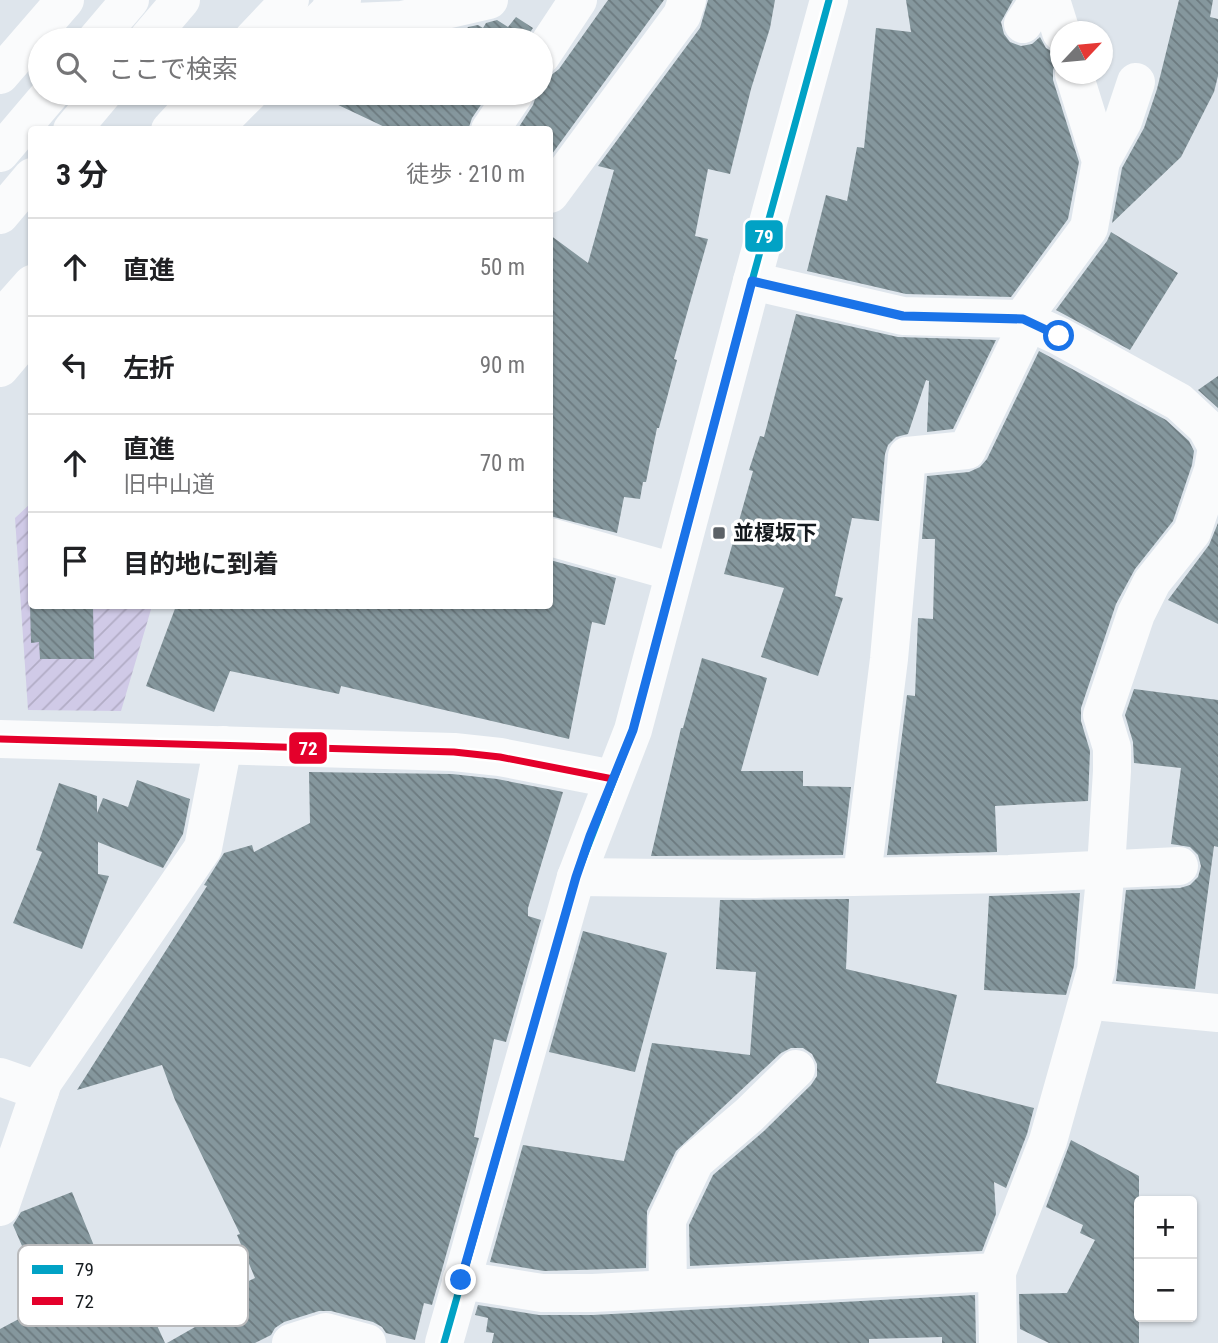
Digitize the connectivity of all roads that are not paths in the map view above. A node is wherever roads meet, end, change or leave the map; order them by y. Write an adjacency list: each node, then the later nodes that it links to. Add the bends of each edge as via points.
1 (65, 0): 12 (main road)
2 (130, 0): 13 (main road)
3 (181, 0): 14 (main road)
4 (290, 0): 15 (main road)
5 (489, 0): 9 (main road, via 402,20 355,22)
6 (578, 0): 17 (main road)
7 (687, 0): 32 (main road, via 682,15)
8 (829, 0): 34 (main road)
9 (336, 5): 16 (main road)
10 (1038, 8): 11 (main road)
11 (1050, 21)
12 (41, 28)
13 (106, 28)
14 (157, 28)
15 (263, 28)
16 (312, 28)
17 (553, 38)
18 (28, 43): 19 (main road)
19 (0, 75)
20 (1136, 82): 30 (main road, via 1123,121)
21 (1077, 84): 30 (main road)
22 (41, 105): 29 (main road)
23 (93, 105): 27 (main road)
24 (222, 105): 26 (main road)
25 (507, 105): 28 (main road)
26 (192, 118)
27 (75, 126)
28 (492, 126)
29 (0, 153)
30 (1101, 161): 36 (main road, via 1089,228)
31 (28, 182): 33 (main road)
32 (553, 190)
33 (0, 215)
34 (752, 281): 36 (main road, via 903,316); 43 (main road)
35 (28, 288): 37 (main road)
36 (1023, 319): 40 (main road, via 1178,402 1206,427); 50 (main road, via 1020,340 967,450 907,456 889,659)
37 (0, 320)
38 (28, 335): 39 (main road)
39 (0, 368)
40 (1218, 446): 41 (main road)
41 (1205, 537): 48 (main road, via 1152,582 1136,614 1102,715 1112,748)
42 (553, 538): 43 (main road)
43 (674, 572): 46 (main road, via 633,730)
44 (0, 739): 45 (main road)
45 (223, 745): 46 (main road, via 454,752); 55 (main road, via 203,848)
46 (613, 779): 49 (main road)
47 (1179, 866): 48 (main road)
48 (1106, 868): 50 (main road); 51 (main road)
49 (576, 877): 50 (main road); 58 (main road)
50 (862, 877)
51 (1090, 995): 52 (main road, via 1104,1002); 57 (main road, via 1048,1141)
52 (1218, 1013)
53 (796, 1069): 59 (main road, via 695,1161 667,1220)
54 (0, 1077): 55 (main road)
55 (40, 1091): 56 (main road)
56 (0, 1207)
57 (997, 1272): 59 (main road); 63 (main road)
58 (461, 1280): 59 (main road, via 542,1293); 62 (main road)
59 (668, 1288)
60 (291, 1343): 61 (main road, via 326,1332)
61 (368, 1343)
62 (444, 1343)
63 (998, 1343)

